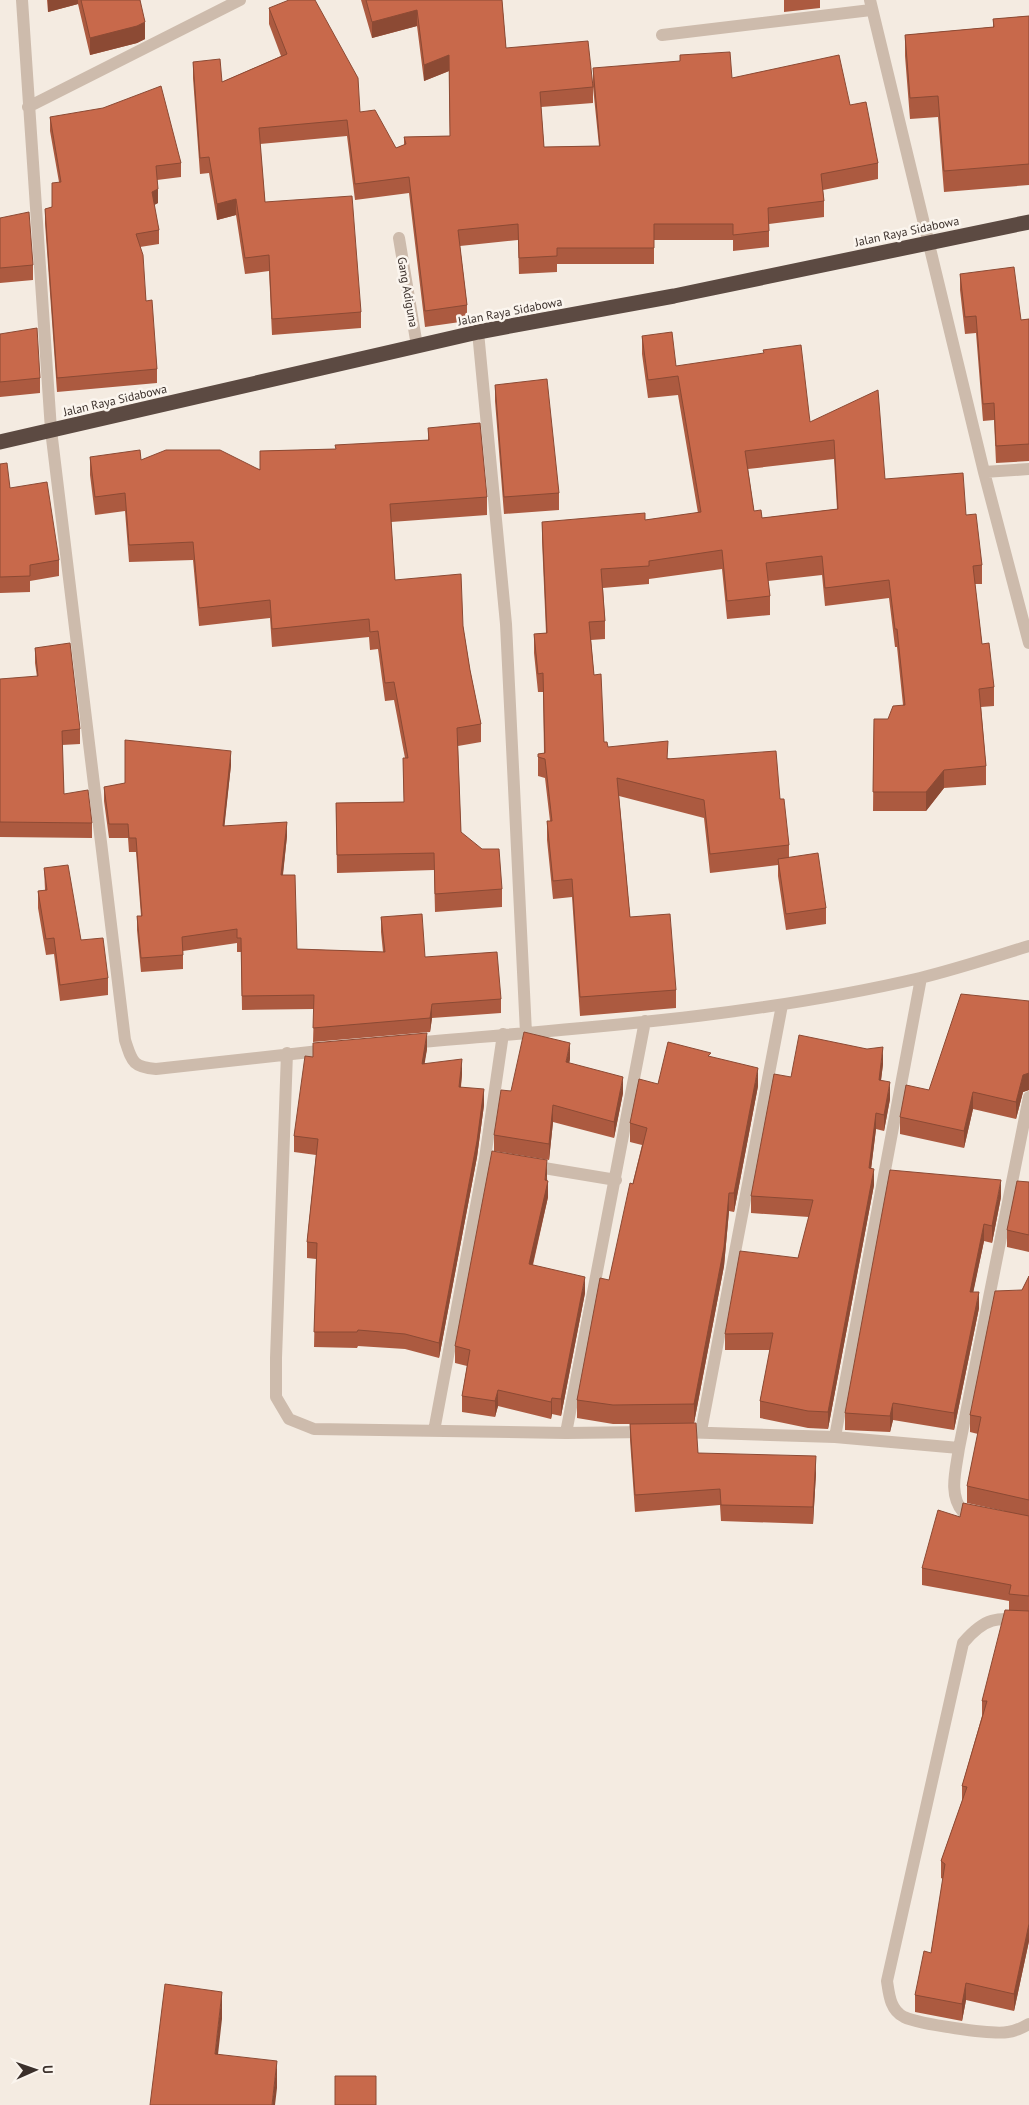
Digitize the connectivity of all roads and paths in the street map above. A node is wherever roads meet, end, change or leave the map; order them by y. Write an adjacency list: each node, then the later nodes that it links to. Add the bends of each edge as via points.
1 (22, 0): 5 (street)
2 (240, 0): 5 (street)
3 (871, 5): 4 (street); 8 (street)
4 (662, 35)
5 (28, 107): 11 (street)
6 (1029, 222): 8 (highway, Jalan Raya Sidabowa)
7 (399, 238): 10 (street, Gang Adiguna)
8 (928, 242): 9 (highway, Jalan Raya Sidabowa, via 674,296); 14 (street)
9 (478, 332): 10 (highway, Jalan Raya Sidabowa); 20 (street, via 506,624)
10 (417, 346): 11 (highway, Jalan Raya Sidabowa)
11 (51, 430): 12 (highway, Jalan Raya Sidabowa); 24 (street, via 125,1040 132,1061 141,1068 156,1069)
12 (0, 442)
13 (1029, 468): 14 (street)
14 (984, 472): 15 (street)
15 (1029, 643)
16 (1029, 946): 17 (street)
17 (921, 978): 18 (street); 31 (street)
18 (782, 1004): 19 (street); 29 (street)
19 (645, 1021): 20 (street); 27 (street)
20 (526, 1033): 21 (street)
21 (503, 1034): 22 (street); 28 (street, via 490,1159)
22 (395, 1044)
23 (336, 1049): 24 (street)
24 (287, 1054): 28 (street, via 276,1397 289,1419 314,1429)
25 (1029, 1097): 32 (street)
26 (522, 1165): 27 (street)
27 (616, 1180): 30 (street)
28 (434, 1431): 30 (street)
29 (701, 1431): 30 (street); 31 (street)
30 (566, 1433)
31 (835, 1437): 32 (street)
32 (959, 1448): 33 (street, via 954,1491 956,1504 962,1512)
33 (991, 1518)
34 (1029, 1621): 35 (street, via 988,1620 963,1643 887,1981 890,2001 903,2017 951,2028 1006,2033)
35 (1029, 2024)

